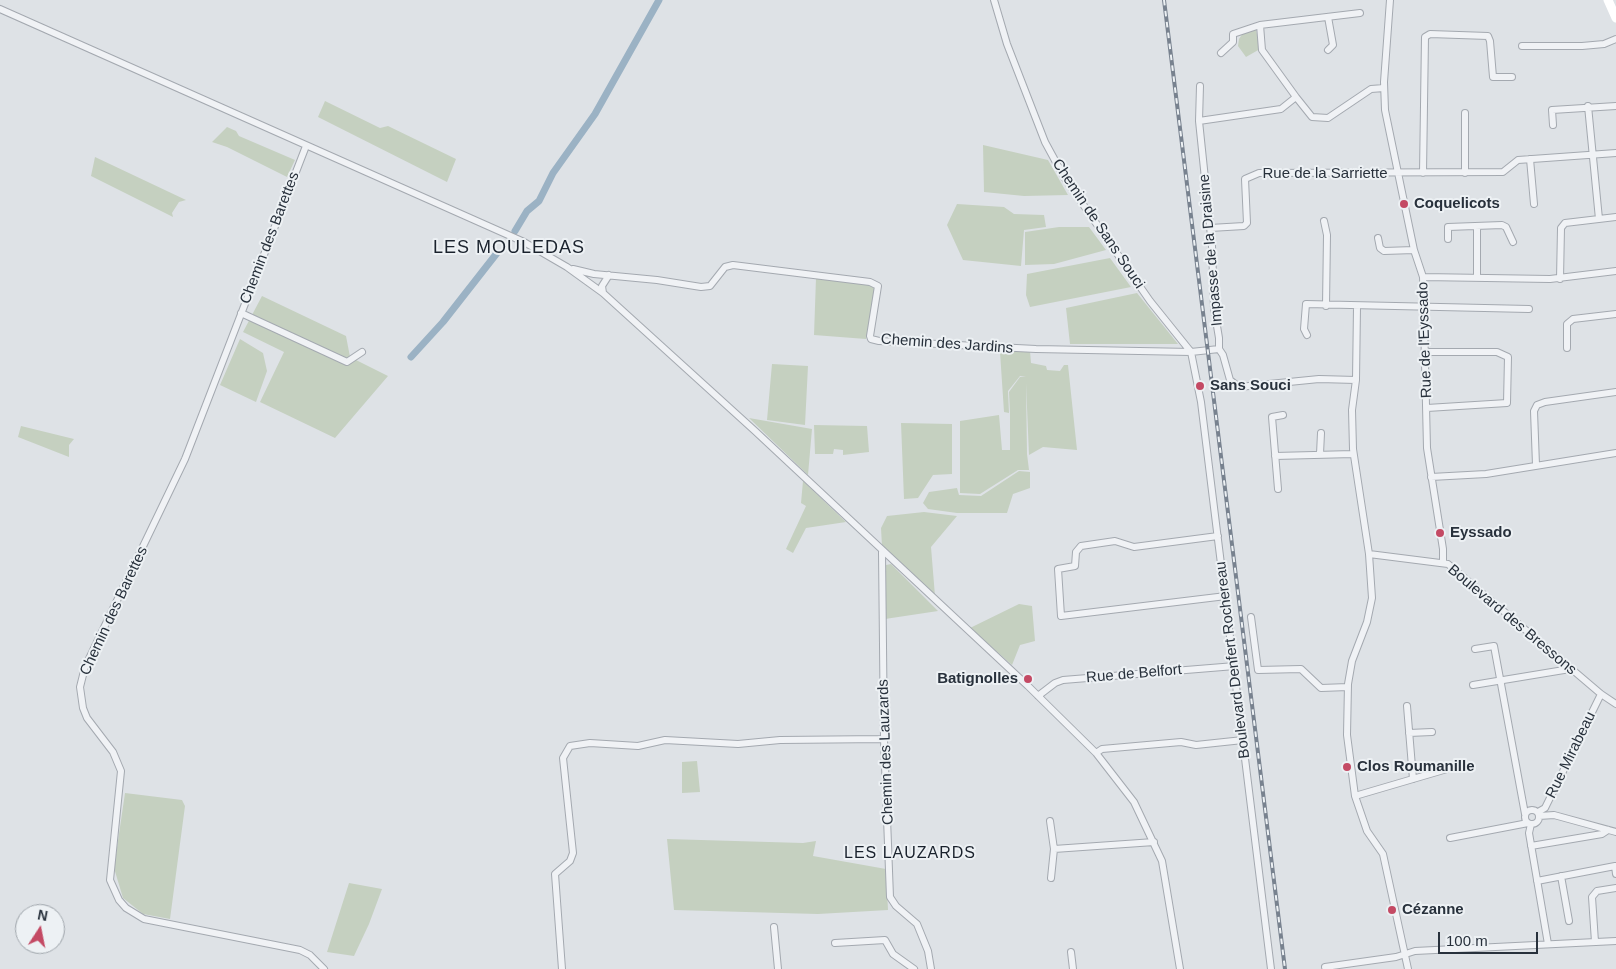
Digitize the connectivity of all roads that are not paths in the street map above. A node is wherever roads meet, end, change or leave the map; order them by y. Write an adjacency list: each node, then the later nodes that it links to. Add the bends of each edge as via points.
1 (994, 0): 56 (street, Chemin de Sans Souci, via 1007,44 1045,142 1064,177 1150,301)
2 (1390, 0): 15 (street, Rue de l'Eyssado)
3 (1608, 0): 7 (main road)
4 (0, 9): 22 (street)
5 (1360, 13): 6 (street)
6 (1328, 17): 8 (street); 11 (street, via 1333,45)
7 (1616, 18)
8 (1260, 25): 12 (street, via 1233,34 1234,42); 16 (street, via 1262,50)
9 (1616, 39): 10 (street, via 1582,46)
10 (1522, 46)
11 (1328, 50)
12 (1221, 52)
13 (1512, 77): 27 (street, via 1493,77 1488,36 1430,34 1425,37)
14 (1200, 86): 20 (street, Impasse de la Draisine)
15 (1384, 88): 16 (street, via 1371,89 1328,118 1320,119 1312,117); 28 (street, Rue de l'Eyssado, via 1385,110)
16 (1296, 97): 20 (street, via 1281,109)
17 (1588, 106): 18 (street); 21 (street, via 1552,110); 24 (street)
18 (1616, 106)
19 (1465, 113): 26 (street)
20 (1199, 121): 34 (street, Impasse de la Draisine)
21 (1553, 125)
22 (306, 146): 39 (street, via 524,242); 50 (street, Chemin des Barettes)
23 (1616, 153): 24 (street)
24 (1592, 154): 25 (street); 31 (street)
25 (1530, 159): 26 (street, via 1518,160 1503,172); 29 (street)
26 (1465, 172): 27 (street)
27 (1423, 173): 28 (street)
28 (1398, 174): 34 (street, Rue de la Sarriette, via 1259,173 1245,179 1247,223 1244,226); 38 (street, Rue de l'Eyssado)
29 (1534, 204)
30 (1616, 217): 31 (street)
31 (1599, 219): 44 (street, via 1571,221 1561,228)
32 (1324, 221): 46 (street, via 1327,235)
33 (1477, 226): 36 (street, via 1448,227); 37 (street, via 1502,225); 43 (street)
34 (1210, 228): 54 (street, Impasse de la Draisine)
35 (1378, 238): 38 (street, via 1384,251)
36 (1448, 239)
37 (1513, 242)
38 (1414, 250): 42 (street, Rue de l'Eyssado)
39 (567, 267): 41 (street, Chemin des Jardins); 45 (street)
40 (1616, 272): 44 (street)
41 (609, 275): 45 (street, via 602,286); 56 (street, Chemin des Jardins, via 707,287 725,267 733,265 870,282 878,286 870,336 878,341)
42 (1423, 278): 43 (street); 47 (street, Rue de l'Eyssado)
43 (1477, 278): 44 (street)
44 (1560, 279)
45 (603, 293): 71 (street)
46 (1326, 306): 48 (street); 52 (street, via 1306,304 1304,330)
47 (1424, 306): 48 (street); 49 (street); 57 (street, Rue de l'Eyssado)
48 (1357, 307): 58 (street)
49 (1529, 309)
50 (241, 314): 55 (street, via 347,362); 119 (street, Chemin des Barettes, via 185,460 85,667 81,698 87,718 113,752 121,771 110,880 126,908 144,919 300,950)
51 (1616, 314): 53 (street, via 1573,319 1565,332)
52 (1307, 335)
53 (1567, 348)
54 (1219, 349): 56 (street); 58 (street, Impasse de la Draisine, via 1230,380 1239,387 1319,379)
55 (362, 352)
56 (1191, 352): 70 (street, Boulevard Denfert Rochereau, via 1201,402)
57 (1426, 352): 60 (street, Rue de l'Eyssado); 60 (street, via 1497,352 1508,357 1507,402)
58 (1356, 380): 65 (street, via 1352,410)
59 (1616, 392): 67 (street, via 1537,405 1534,411)
60 (1427, 408): 68 (street, Rue de l'Eyssado, via 1426,448)
61 (1284, 416): 66 (street, via 1272,417)
62 (1321, 433): 64 (street)
63 (1616, 453): 67 (street)
64 (1320, 454): 65 (street); 66 (street)
65 (1353, 454): 72 (street)
66 (1275, 456): 69 (street)
67 (1536, 465): 68 (street, via 1486,474)
68 (1431, 477): 73 (street, Rue de l'Eyssado)
69 (1278, 489)
70 (1218, 536): 74 (street, Boulevard Denfert Rochereau); 74 (street, via 1134,547 1115,541 1081,546 1076,552 1075,566 1058,569 1061,616)
71 (882, 552): 83 (street); 88 (street, Chemin des Lauzards)
72 (1369, 554): 73 (street, Boulevard des Bressons); 81 (street, via 1372,598 1368,622 1352,661)
73 (1443, 562): 78 (street, Boulevard des Bressons, via 1488,596)
74 (1226, 596): 77 (street, Boulevard Denfert Rochereau)
75 (1251, 617): 81 (street, via 1258,670 1301,669 1321,688)
76 (1475, 649): 79 (street, via 1494,646)
77 (1235, 666): 83 (street, Rue de Belfort, via 1063,680); 89 (street, Boulevard Denfert Rochereau)
78 (1570, 669): 79 (street); 82 (street, Boulevard des Bressons)
79 (1501, 680): 80 (street); 94 (street)
80 (1473, 685)
81 (1348, 687): 93 (street, via 1347,735)
82 (1601, 694): 84 (street, Boulevard des Bressons); 95 (street, Rue Mirabeau, via 1545,808)
83 (1038, 696): 90 (street)
84 (1616, 704)
85 (1407, 706): 87 (street)
86 (1432, 732): 87 (street)
87 (1409, 733): 92 (street)
88 (884, 739): 120 (street, via 780,740 738,744 665,740 638,746 590,743 570,746 563,758 573,853 570,861 555,874); 123 (street, Chemin des Lauzards, via 890,897 917,924)
89 (1243, 740): 90 (street, via 1196,745 1181,742 1102,749); 126 (street, Boulevard Denfert Rochereau)
90 (1096, 753): 101 (street, via 1134,802)
91 (1447, 769): 92 (street)
92 (1413, 779): 93 (street)
93 (1354, 796): 116 (street, via 1367,831 1383,854)
94 (1525, 814): 95 (street, via 1531,809); 97 (street)
95 (1539, 814): 97 (street, Rue Mirabeau, via 1538,822); 98 (street)
96 (1050, 821): 103 (street)
97 (1529, 823): 100 (street); 102 (street)
98 (1608, 830): 99 (street); 102 (street, via 1602,834)
99 (1616, 832)
100 (1450, 838)
101 (1154, 842): 103 (street); 125 (street, via 1162,861)
102 (1531, 846): 107 (street)
103 (1054, 849): 106 (street)
104 (1616, 874): 105 (street, via 1615,866)
105 (1561, 876): 107 (street); 109 (street)
106 (1050, 878)
107 (1537, 881): 114 (street)
108 (1616, 888): 112 (street, via 1597,891 1592,897)
109 (1569, 921)
110 (774, 927): 121 (street)
111 (1616, 940): 112 (street)
112 (1595, 942): 114 (street)
113 (835, 943): 122 (street, via 885,940 893,954)
114 (1548, 944): 116 (street)
115 (1071, 952): 124 (street)
116 (1406, 953): 118 (street); 127 (street)
117 (1324, 966): 118 (street)
118 (1348, 966)
119 (324, 969)
120 (562, 969)
121 (778, 969)
122 (914, 969)
123 (931, 969)
124 (1072, 969)
125 (1180, 969)
126 (1272, 969)
127 (1408, 969)

